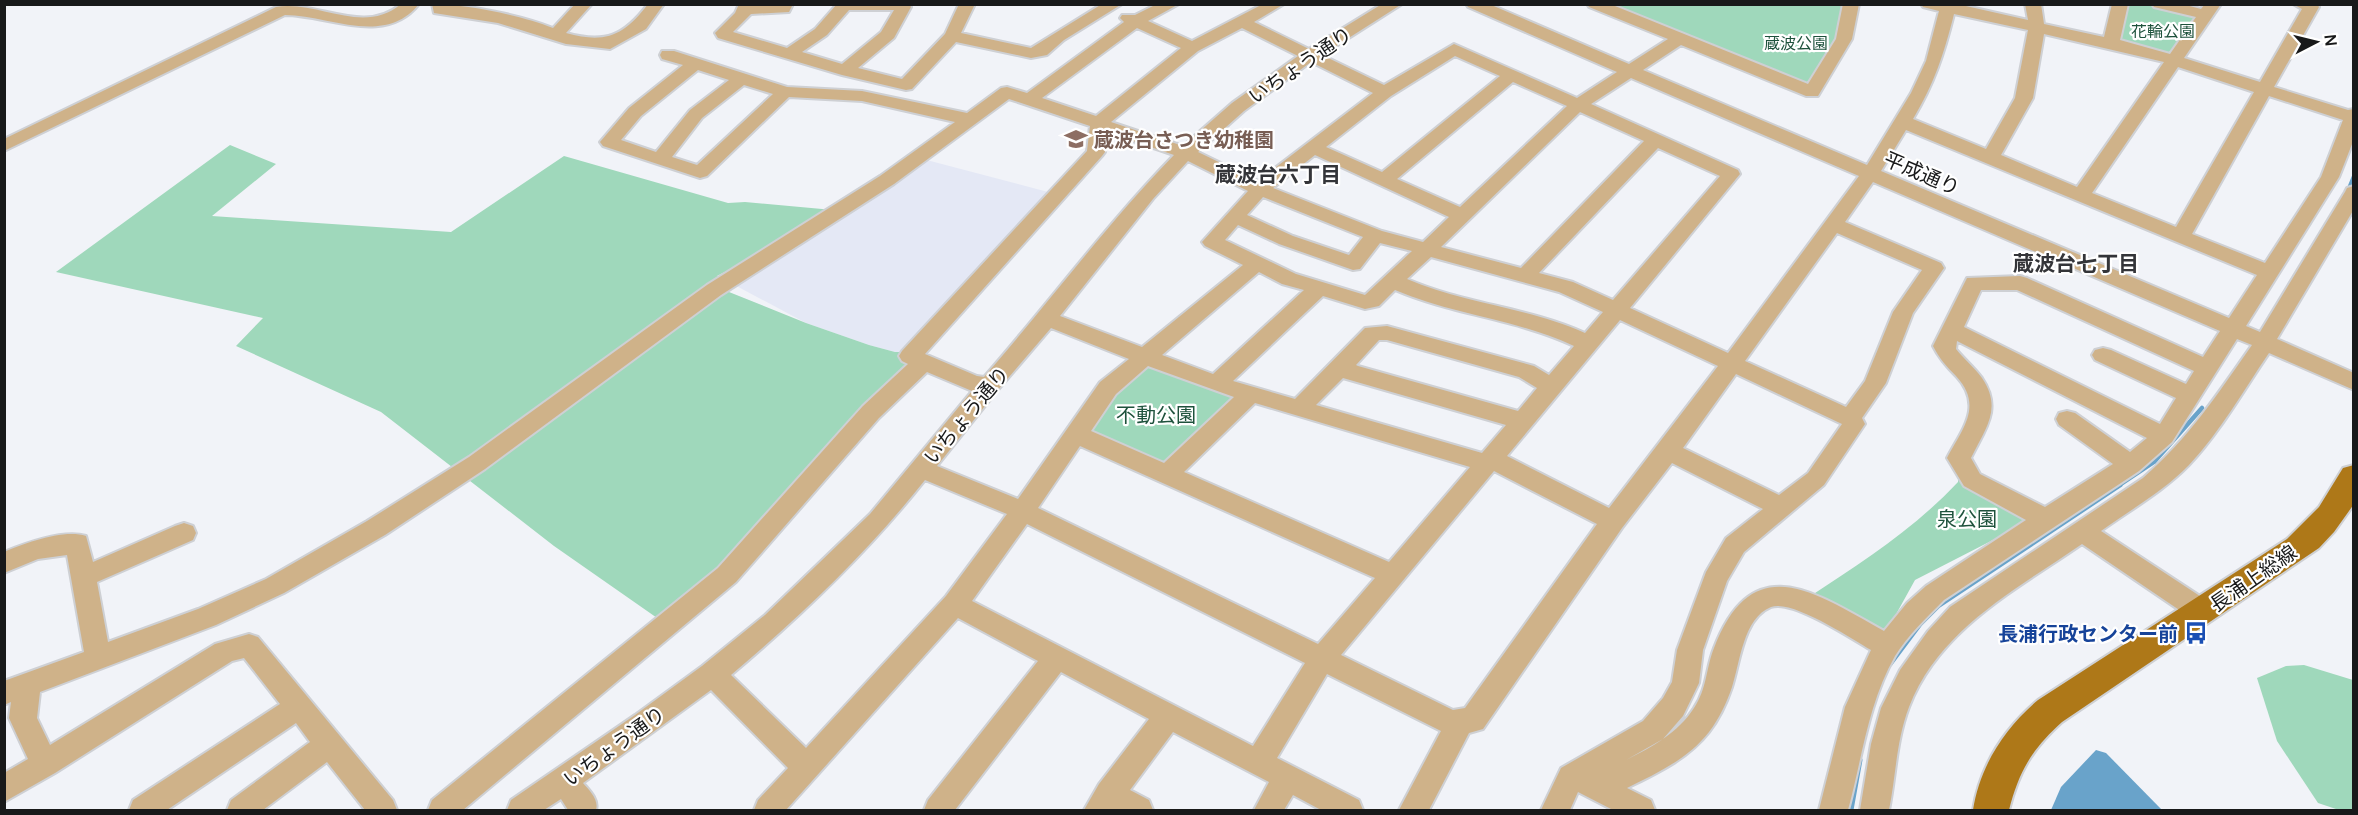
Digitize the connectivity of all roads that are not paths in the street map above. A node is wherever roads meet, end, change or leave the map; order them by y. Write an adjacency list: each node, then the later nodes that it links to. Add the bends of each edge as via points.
1 (411, 4): 49 (street, via 402,15 379,23 282,10)
2 (441, 4): 25 (street, via 440,10 499,18)
3 (585, 4): 25 (street)
4 (656, 4): 25 (street, via 640,26 610,44)
5 (785, 4): 20 (street, via 783,9)
6 (967, 4): 26 (street)
7 (1171, 4): 22 (street)
8 (1276, 4): 23 (street)
9 (1394, 4): 32 (street, いちょう通り)
10 (1474, 4): 36 (street, 平成通り)
11 (1492, 4): 36 (street, 平成通り)
12 (1595, 4): 27 (street)
13 (1851, 4): 27 (street, via 1844,39 1812,92)
14 (2033, 4): 24 (street)
15 (2120, 4): 28 (street)
16 (2160, 4): 21 (street)
17 (2301, 4): 39 (street, via 2311,7)
18 (1104, 6): 22 (street); 26 (street, via 1041,51 1031,53)
19 (1942, 6): 24 (street); 46 (street, via 1934,62)
20 (747, 7): 30 (street, via 724,35)
21 (2209, 10): 33 (street)
22 (1136, 21): 29 (street); 42 (street)
23 (1242, 22): 29 (street); 32 (street)
24 (2037, 27): 28 (street); 52 (street, via 2024,98)
25 (556, 35)
26 (952, 36): 35 (street, via 906,85)
27 (1679, 39): 36 (street)
28 (2111, 43): 33 (street)
29 (1192, 47): 47 (street)
30 (789, 54): 35 (street); 35 (street, via 821,32 845,5 903,7 888,35)
31 (668, 55): 34 (street)
32 (1310, 55): 41 (street); 51 (street, いちょう通り, via 1238,107)
33 (2174, 60): 39 (street); 58 (street)
34 (695, 64): 38 (street); 53 (street, via 643,105 609,142)
35 (845, 70)
36 (1634, 70): 43 (street); 54 (street, 平成通り)
37 (1511, 75): 41 (street, via 1454,49); 43 (street); 55 (street)
38 (742, 78): 40 (street); 53 (street, via 696,114)
39 (2265, 89): 44 (street); 63 (street)
40 (786, 92): 45 (street, via 862,96); 53 (street, via 700,172)
41 (1385, 92): 50 (street)
42 (1030, 99): 45 (street, via 1007,92); 47 (street)
43 (1579, 104): 48 (street); 59 (street)
44 (2353, 116): 66 (street, via 2330,177)
45 (968, 119): 114 (street, via 887,180 714,290 477,463 376,528 265,591)
46 (1901, 121): 52 (street); 54 (street)
47 (1099, 123): 51 (street); 78 (street, via 1096,152 910,356)
48 (1655, 140): 67 (street); 70 (street, via 1731,174)
49 (4, 146)
50 (1314, 148): 55 (street); 56 (street)
51 (1186, 153): 56 (street); 71 (street, いちょう通り, via 1146,195)
52 (1990, 158): 58 (street)
53 (660, 159)
54 (1872, 171): 61 (street); 72 (street, 平成通り)
55 (1384, 180): 59 (street)
56 (1260, 189): 60 (street); 62 (street)
57 (2354, 192): 74 (street)
58 (2081, 195): 63 (street)
59 (1462, 215): 64 (street)
60 (1236, 217): 62 (street, via 1353,264); 65 (street, via 1212,242)
61 (1833, 224): 80 (street); 90 (street, via 1934,268 1903,312 1875,383)
62 (1376, 235): 64 (street)
63 (2181, 236): 66 (street)
64 (1425, 249): 67 (street); 68 (street)
65 (1256, 264): 69 (street); 77 (street)
66 (2268, 272): 72 (street)
67 (1526, 275): 70 (street)
68 (1392, 281): 69 (street, via 1372,301 1365,302); 75 (street, via 1419,294 1566,331)
69 (1319, 288): 84 (street)
70 (1618, 309): 75 (street); 80 (street)
71 (1047, 319): 77 (street); 85 (street, いちょう通り)
72 (2234, 324): 74 (street, 平成通り); 81 (street)
73 (1953, 330): 81 (street, via 1974,283 2020,283); 94 (street); 103 (street, via 1944,346 1946,352 1973,381 1984,406 1959,458 1972,480)
74 (2267, 338): 82 (street, 平成通り); 83 (street, 平成通り); 105 (street, via 2201,435 2179,460)
75 (1589, 344): 86 (street)
76 (2103, 355): 88 (street)
77 (1147, 356): 84 (street); 93 (street, via 1108,388)
78 (923, 363): 85 (street, via 974,384); 134 (street, via 871,412 727,575)
79 (1344, 364): 86 (street, via 1373,333 1387,333 1526,371); 89 (street); 92 (street, via 1350,372)
80 (1731, 364): 90 (street); 95 (street)
81 (2207, 368): 88 (street)
82 (2354, 368)
83 (2354, 382)
84 (1216, 384): 87 (street)
85 (989, 385): 98 (street, いちょう通り)
86 (1552, 387): 92 (street)
87 (1250, 395): 89 (street); 99 (street)
88 (2191, 396): 94 (street)
89 (1299, 409): 96 (street)
90 (1850, 418): 101 (street, via 1854,424 1816,479)
91 (2067, 419): 97 (street)
92 (1523, 421): 96 (street)
93 (1076, 434): 99 (street); 102 (street)
94 (2164, 436): 97 (street)
95 (1668, 452): 101 (street); 104 (street)
96 (1489, 461): 104 (street); 108 (street)
97 (2131, 465): 103 (street)
98 (921, 469): 102 (street); 116 (street, いちょう通り, via 879,521 826,575)
99 (1167, 475): 108 (street)
100 (2354, 476): 111 (main road, 長浦上総線, via 2320,529)
101 (1781, 507): 125 (street, via 1735,545 1715,579 1689,650 1685,683 1673,707 1653,730)
102 (1023, 512): 110 (street); 115 (street)
103 (2055, 512): 105 (street); 112 (street, via 1935,593)
104 (1613, 521): 120 (street, via 1473,720)
105 (2087, 529): 111 (street); 146 (street, via 1959,615 1935,639 1901,693 1890,724)
106 (184, 533): 109 (street)
107 (4, 563): 109 (street, via 34,550 77,543)
108 (1392, 574): 115 (street)
109 (83, 577): 114 (street)
110 (955, 604): 113 (street); 124 (street)
111 (2204, 612): 147 (main road, 長浦上総線, via 2031,727 2003,768)
112 (1887, 646): 128 (street, via 1808,604 1786,596 1772,596 1750,607 1728,647 1722,676 1699,724 1670,751); 145 (street, via 1859,706)
113 (1057, 657): 119 (street); 138 (street)
114 (98, 658): 117 (street)
115 (1322, 659): 120 (street); 122 (street)
116 (712, 675): 124 (street); 127 (street, いちょう通り)
117 (16, 689): 123 (street, via 23,718)
118 (299, 706): 121 (street); 123 (street, via 249,645 224,652); 131 (street)
119 (1168, 716): 122 (street); 130 (street)
120 (1460, 723): 142 (street)
121 (329, 744): 132 (street); 133 (street)
122 (1259, 761): 126 (street)
123 (45, 764): 129 (street)
124 (807, 768): 137 (street)
125 (1572, 777): 128 (street); 143 (street)
126 (1287, 778): 140 (street); 141 (street)
127 (566, 782): 135 (street, いちょう通り); 136 (street, via 583,805)
128 (1598, 788): 144 (street)
129 (4, 789)
130 (1103, 802): 139 (street)
131 (143, 810)
132 (241, 810)
133 (383, 810)
134 (442, 810)
135 (521, 810)
136 (582, 810)
137 (768, 810)
138 (938, 810)
139 (1139, 810)
140 (1268, 810)
141 (1349, 810)
142 (1414, 810)
143 (1555, 810)
144 (1641, 810)
145 (1834, 810)
146 (1875, 810)
147 (1991, 810)

